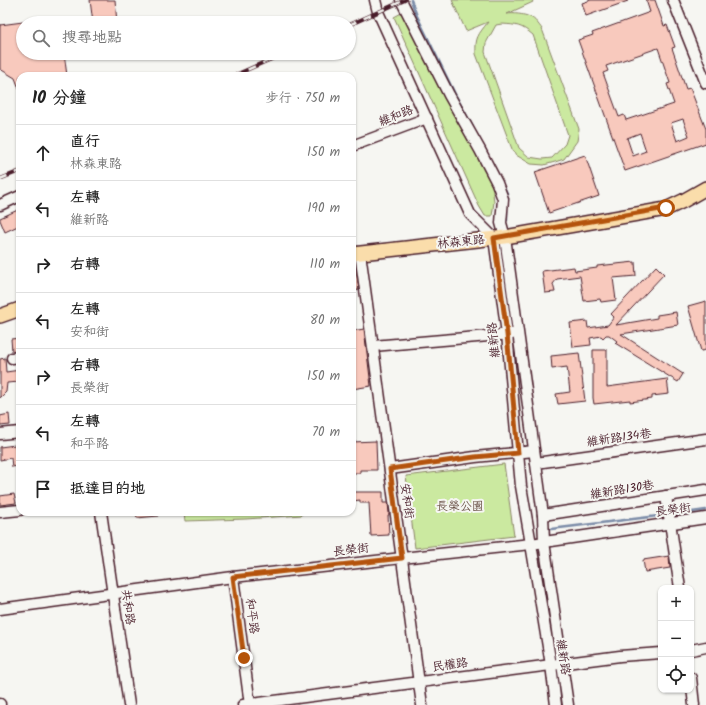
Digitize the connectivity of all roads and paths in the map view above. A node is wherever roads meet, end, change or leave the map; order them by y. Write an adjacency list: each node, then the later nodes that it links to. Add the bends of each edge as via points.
1 (375, 0): 5 (street)
2 (673, 0): 4 (street)
3 (401, 1): 10 (street, via 497,183 503,199)
4 (706, 83)
5 (427, 118): 6 (street, 維和路); 10 (street, via 470,214)
6 (356, 145)
7 (706, 188): 10 (main road, 林森東路, via 666,208)
8 (16, 198): 9 (street)
9 (0, 205)
10 (500, 237): 11 (main road, 林森東路); 14 (street, 維新路); 15 (street, 維新路)
11 (356, 253): 16 (street, 安和街)
12 (16, 310): 13 (main road)
13 (0, 316)
14 (518, 333): 15 (street); 20 (street, 維新路)
15 (507, 334): 16 (street); 21 (street, 維新路)
16 (373, 346): 23 (street, 安和街)
17 (16, 432): 18 (street)
18 (0, 434)
19 (706, 439): 22 (street, 維新路134巷)
20 (534, 451): 21 (street); 22 (street, 維新路)
21 (518, 453): 23 (street); 33 (street, 維新路)
22 (536, 463): 28 (street, 維新路)
23 (390, 469): 34 (street, 安和街)
24 (706, 490): 25 (street, 維新路130巷)
25 (666, 496): 28 (street, 維新路130巷); 31 (street)
26 (16, 510): 27 (street)
27 (0, 512)
28 (543, 515): 32 (street, 維新路)
29 (102, 516): 37 (street, 共和路)
30 (706, 518): 31 (street, 長榮街)
31 (670, 523): 32 (street, 長榮街); 36 (street)
32 (544, 542): 33 (street, 長榮街); 42 (street, 維新路)
33 (531, 544): 34 (street, 長榮街); 43 (street, 維新路)
34 (402, 558): 35 (street, 長榮街); 44 (street, 安和街)
35 (233, 577): 37 (street, 長榮街); 47 (street, 和平路)
36 (680, 585)
37 (113, 593): 38 (street, 長榮街); 46 (street, 共和路)
38 (0, 609)
39 (706, 647): 40 (street)
40 (694, 649)
41 (658, 652): 42 (street, 民權路)
42 (563, 664): 43 (street, 民權路); 50 (street, 維新路)
43 (551, 665): 44 (street, 民權路); 49 (street, 維新路)
44 (419, 682): 47 (street, 民權路); 48 (street, 安和街)
45 (693, 693): 51 (street)
46 (129, 705)
47 (248, 705)
48 (422, 705)
49 (556, 705)
50 (568, 705)
51 (694, 705)

